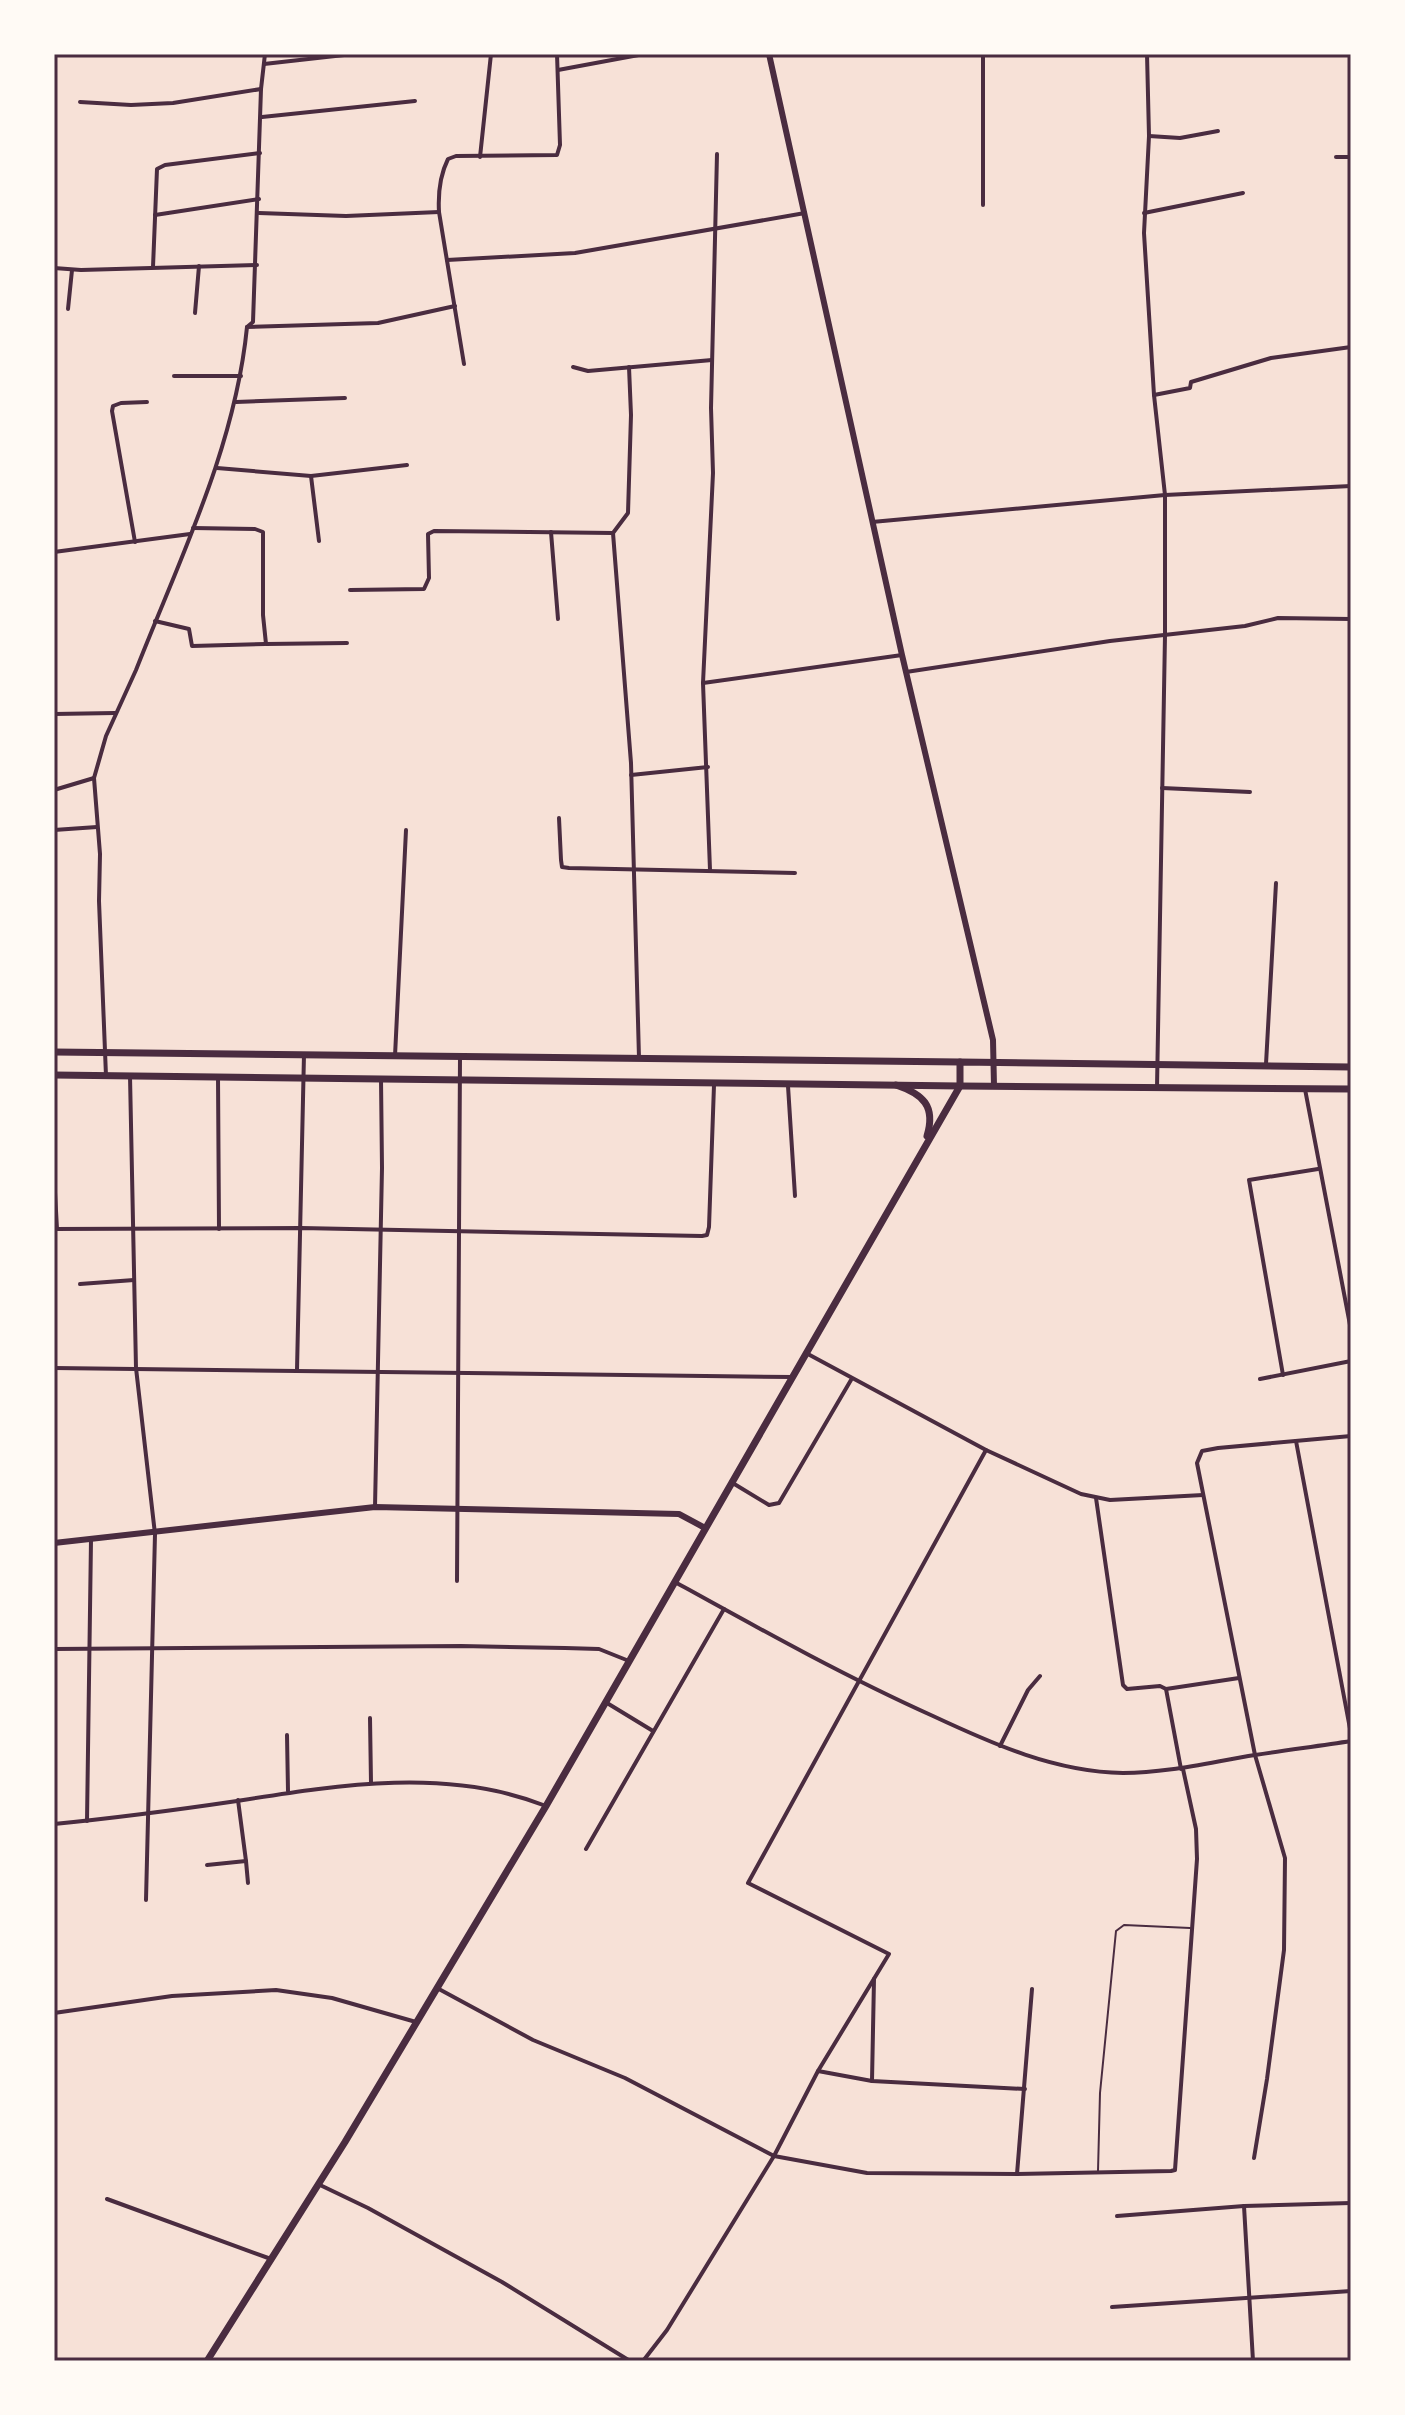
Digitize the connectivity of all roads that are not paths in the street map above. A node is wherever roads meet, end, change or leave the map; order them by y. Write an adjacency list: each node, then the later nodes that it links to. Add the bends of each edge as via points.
1 (265, 54): 9 (street)
2 (353, 54): 9 (street)
3 (491, 54): 19 (street)
4 (557, 54): 10 (street)
5 (644, 54): 10 (street)
6 (769, 54): 27 (street)
7 (983, 54): 24 (street)
8 (1147, 54): 16 (street)
9 (264, 64): 11 (street)
10 (558, 70): 19 (street, via 557,155)
11 (261, 89): 13 (street, via 157,104); 14 (street)
12 (415, 101): 14 (street)
13 (80, 102)
14 (261, 117): 17 (street)
15 (1218, 131): 16 (street)
16 (1149, 136): 28 (street)
17 (260, 153): 23 (street); 29 (street, via 159,167)
18 (717, 154): 30 (street)
19 (480, 157): 25 (street, via 456,156 446,162)
20 (1336, 157): 21 (street)
21 (1351, 157)
22 (1243, 193): 28 (street)
23 (259, 199): 26 (street); 29 (street)
24 (983, 205)
25 (439, 212): 26 (street); 31 (street)
26 (259, 213): 32 (street)
27 (805, 213): 30 (street); 57 (street)
28 (1144, 213): 48 (street)
29 (155, 215): 34 (street)
30 (716, 227): 31 (street, via 575,253); 42 (street)
31 (447, 260): 37 (street)
32 (257, 265): 33 (street); 40 (street, via 253,322)
33 (199, 266): 34 (street); 39 (street)
34 (153, 267): 36 (street)
35 (54, 268): 36 (street)
36 (72, 270): 38 (street)
37 (455, 306): 40 (street, via 378,323); 43 (street)
38 (68, 309)
39 (195, 313)
40 (247, 327): 47 (street)
41 (1351, 347): 48 (street, via 1271,358 1191,382 1190,388)
42 (712, 360): 45 (street); 73 (street, via 713,473)
43 (464, 364)
44 (573, 367): 45 (street)
45 (629, 367): 60 (street, via 628,513)
46 (174, 376): 47 (street)
47 (241, 376): 51 (street)
48 (1154, 395): 56 (street)
49 (345, 398): 51 (street)
50 (147, 402): 62 (street, via 121,403 112,411)
51 (236, 402): 53 (street)
52 (407, 465): 54 (street)
53 (217, 468): 54 (street); 58 (street)
54 (311, 476): 61 (street)
55 (1351, 486): 56 (street)
56 (1165, 495): 57 (street); 68 (street)
57 (872, 522): 71 (street)
58 (192, 531): 62 (street); 67 (street); 70 (street, via 263,532)
59 (551, 532): 60 (street); 64 (street, via 434,531 428,534 429,578 424,589); 65 (street)
60 (613, 533): 77 (street)
61 (319, 541)
62 (135, 542): 63 (street)
63 (54, 552)
64 (350, 590)
65 (558, 619)
66 (1351, 619): 68 (street, via 1278,618)
67 (155, 621): 70 (street, via 189,629 192,646); 74 (street)
68 (1165, 635): 72 (street); 79 (street)
69 (347, 643): 70 (street)
70 (266, 644)
71 (902, 655): 72 (street); 73 (street)
72 (906, 672): 97 (street, via 993,1040)
73 (703, 683): 76 (street)
74 (115, 713): 75 (street); 78 (street)
75 (54, 714)
76 (708, 767): 77 (street); 87 (street)
77 (631, 775): 86 (street)
78 (94, 778): 80 (street); 83 (street)
79 (1162, 788): 81 (street); 98 (street)
80 (54, 790)
81 (1250, 792)
82 (559, 818): 86 (street, via 562,867)
83 (97, 827): 84 (street); 91 (street)
84 (54, 830)
85 (406, 830): 93 (street)
86 (633, 868): 87 (street); 95 (street)
87 (710, 870): 88 (street)
88 (795, 873)
89 (1276, 883): 99 (street)
90 (54, 1052): 91 (main road)
91 (104, 1053): 92 (main road); 102 (street)
92 (304, 1054): 93 (main road); 105 (street)
93 (395, 1056): 94 (main road)
94 (460, 1057): 95 (main road); 107 (street)
95 (639, 1059): 96 (main road)
96 (960, 1062): 97 (main road); 111 (main road)
97 (993, 1063): 98 (main road); 112 (street)
98 (1158, 1065): 99 (main road); 113 (street)
99 (1266, 1066): 100 (main road)
100 (1351, 1067)
101 (54, 1075): 102 (main road)
102 (106, 1076): 103 (main road)
103 (130, 1076): 104 (main road); 123 (street)
104 (218, 1077): 105 (main road); 122 (street)
105 (304, 1078): 106 (main road); 120 (street)
106 (381, 1079): 107 (main road); 124 (street)
107 (460, 1080): 108 (main road); 125 (street)
108 (714, 1082): 109 (main road); 125 (street, via 707,1235)
109 (788, 1083): 110 (main road); 119 (street)
110 (896, 1085): 111 (main road); 116 (main road, via 925,1101 930,1125)
111 (960, 1086): 112 (main road); 116 (main road)
112 (994, 1086): 113 (main road)
113 (1157, 1088): 114 (main road)
114 (1305, 1089): 115 (main road); 117 (street)
115 (1351, 1089)
116 (923, 1149): 129 (main road)
117 (1318, 1169): 128 (street); 136 (street, via 1249,1180)
118 (54, 1174): 121 (street)
119 (795, 1196)
120 (301, 1228): 122 (street); 124 (street); 133 (street)
121 (56, 1229): 123 (street)
122 (219, 1229): 123 (street)
123 (133, 1230): 126 (street)
124 (380, 1231): 125 (street); 134 (street)
125 (459, 1231): 135 (street)
126 (134, 1280): 127 (street); 132 (street)
127 (80, 1284)
128 (1351, 1330)
129 (806, 1353): 137 (main road); 139 (street)
130 (1351, 1361): 136 (street)
131 (54, 1368): 132 (street)
132 (136, 1368): 133 (street); 149 (street)
133 (297, 1370): 134 (street)
134 (378, 1371): 135 (street); 146 (street)
135 (460, 1374): 137 (street); 147 (street)
136 (1283, 1375): 138 (street)
137 (792, 1377): 143 (main road)
138 (1260, 1379)
139 (851, 1380): 142 (street); 143 (street, via 779,1503 769,1505)
140 (1351, 1436): 141 (street)
141 (1296, 1441): 144 (street, via 1202,1451 1197,1463); 166 (street)
142 (986, 1450): 145 (street); 161 (street)
143 (731, 1482): 148 (main road)
144 (1203, 1495): 145 (street); 160 (street)
145 (1096, 1498): 162 (street, via 1124,1688)
146 (375, 1507): 147 (street); 149 (street)
147 (458, 1510): 148 (street, via 679,1514); 152 (street)
148 (705, 1528): 153 (main road)
149 (155, 1534): 150 (street); 155 (street)
150 (91, 1540): 151 (street); 157 (street)
151 (54, 1543)
152 (457, 1581)
153 (674, 1581): 154 (street); 158 (main road)
154 (724, 1609): 161 (street); 165 (street)
155 (153, 1646): 157 (street); 158 (street, via 588,1648); 176 (street)
156 (54, 1649): 157 (street)
157 (89, 1649): 177 (street)
158 (629, 1661): 163 (main road)
159 (1040, 1676): 169 (street)
160 (1239, 1678): 162 (street); 170 (street)
161 (857, 1682): 169 (street); 185 (street, via 748,1883 889,1954)
162 (1166, 1689): 171 (street)
163 (606, 1702): 165 (street); 175 (main road)
164 (370, 1718): 172 (street)
165 (653, 1731): 179 (street)
166 (1351, 1734)
167 (287, 1735): 173 (street)
168 (1351, 1741): 170 (street)
169 (1000, 1746): 171 (street, via 1102,1771)
170 (1255, 1755): 171 (street); 194 (street, via 1285,1858 1284,1950)
171 (1182, 1769): 184 (street, via 1197,1844)
172 (371, 1783): 173 (street); 175 (street, via 514,1793)
173 (288, 1791): 174 (street)
174 (238, 1800): 176 (street); 180 (street)
175 (546, 1806): 186 (main road)
176 (147, 1813): 177 (street); 183 (street)
177 (87, 1821): 178 (street)
178 (54, 1824)
179 (586, 1849)
180 (246, 1861): 181 (street); 182 (street)
181 (207, 1865)
182 (248, 1883)
183 (146, 1900)
184 (1191, 1928): 195 (lane, via 1124,1925 1116,1931); 195 (street, via 1175,2170)
185 (874, 1978): 190 (street); 191 (street)
186 (437, 1988): 189 (main road); 193 (street)
187 (1032, 1989): 192 (street)
188 (54, 2013): 189 (street, via 172,1996 276,1990 332,1998)
189 (416, 2022): 197 (main road)
190 (818, 2071): 191 (street); 193 (street)
191 (872, 2081): 192 (street)
192 (1025, 2089): 196 (street)
193 (774, 2156): 196 (street, via 867,2173); 208 (street)
194 (1254, 2158)
195 (1098, 2171): 196 (street)
196 (1017, 2174)
197 (318, 2184): 202 (main road); 207 (street, via 502,2282)
198 (107, 2199): 202 (street)
199 (1351, 2203): 200 (street)
200 (1244, 2206): 201 (street); 204 (street)
201 (1117, 2216)
202 (271, 2259): 206 (main road)
203 (1351, 2291): 204 (street)
204 (1250, 2297): 205 (street); 209 (street)
205 (1112, 2307)
206 (207, 2361)
207 (630, 2361)
208 (643, 2361)
209 (1253, 2361)

